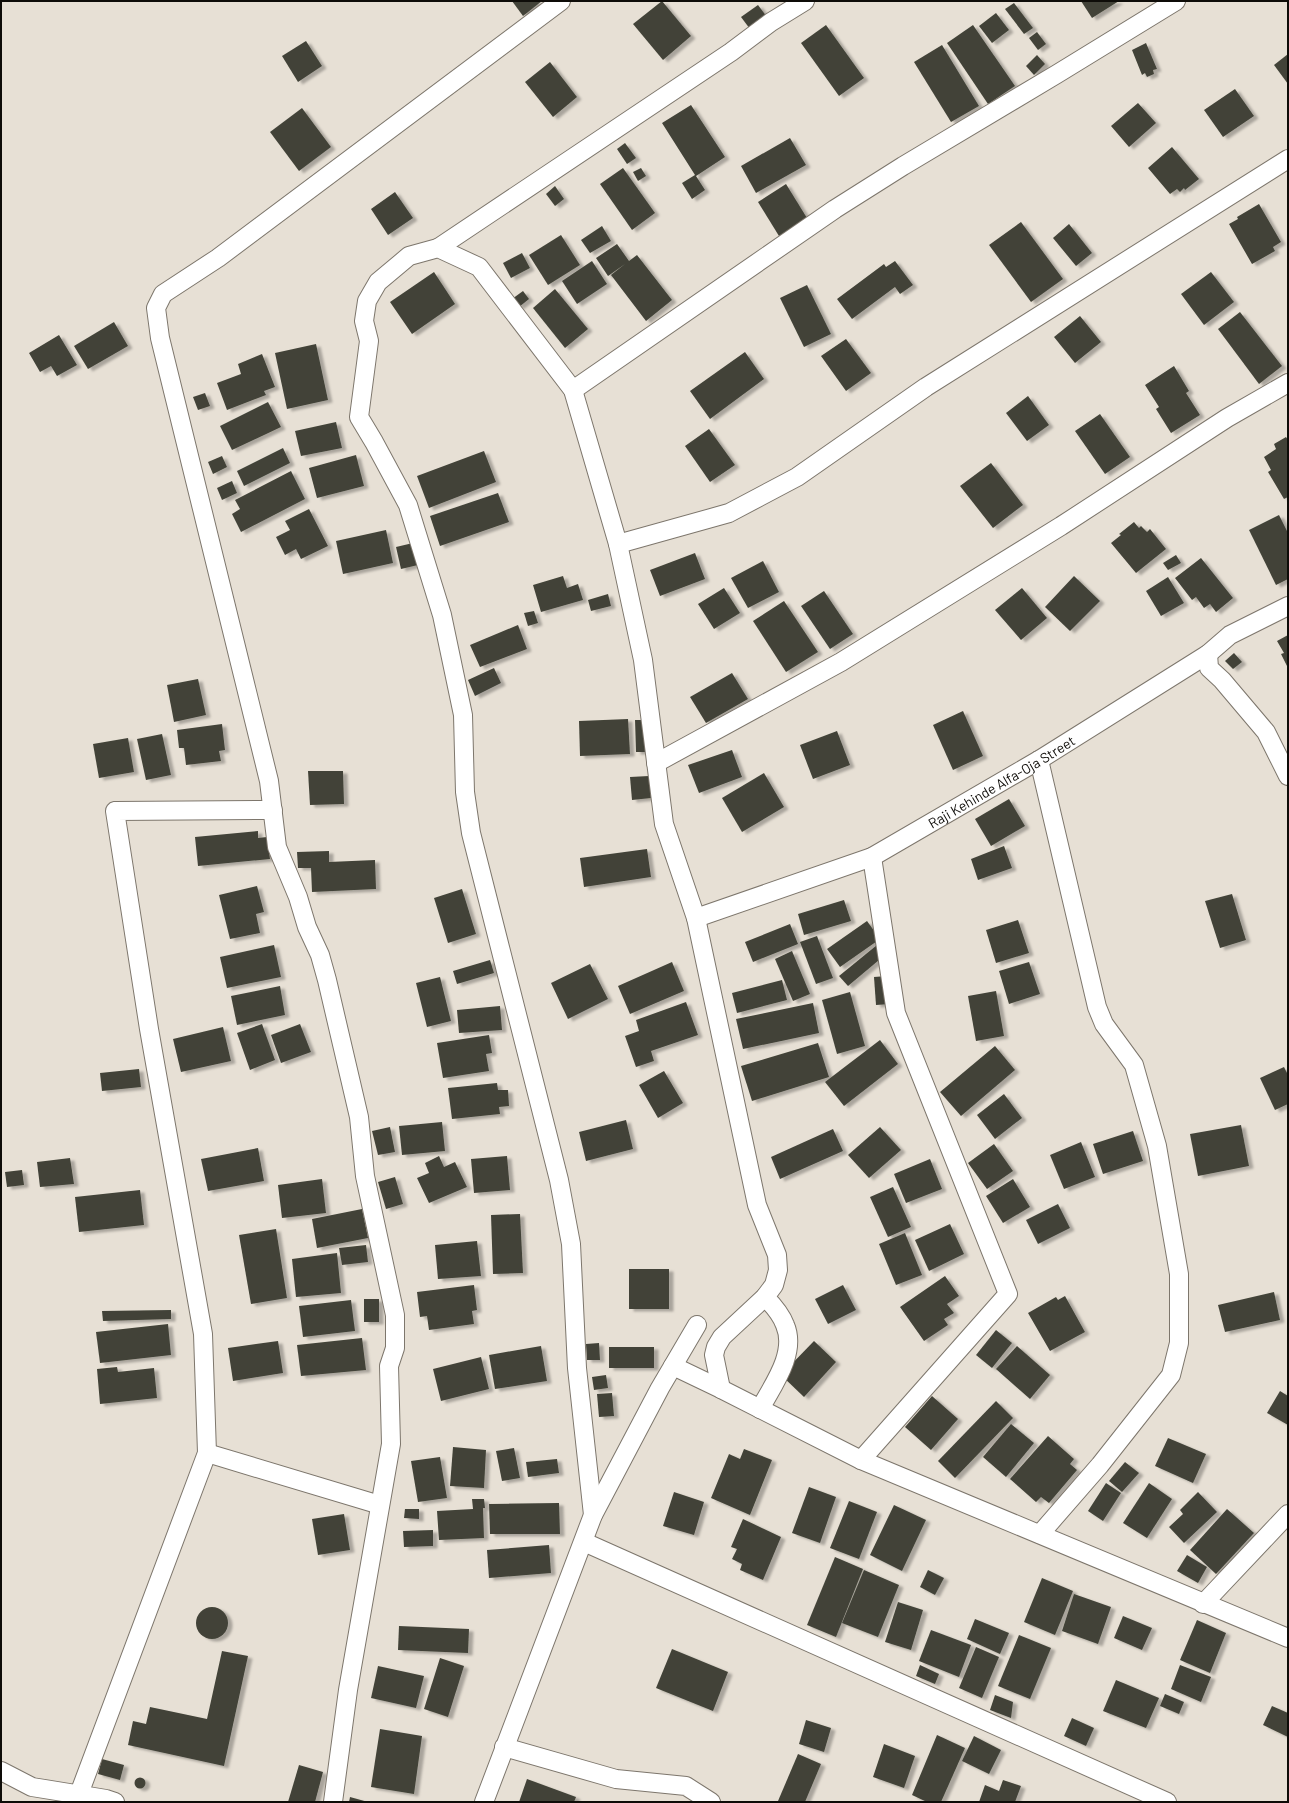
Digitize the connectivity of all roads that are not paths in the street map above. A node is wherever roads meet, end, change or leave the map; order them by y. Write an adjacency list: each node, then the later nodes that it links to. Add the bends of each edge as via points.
1 (560, 1): 14 (street, via 218,258 163,294 156,308 160,338 269,781)
2 (805, 1): 5 (street)
3 (1176, 1): 7 (street, via 860,193)
4 (1288, 159): 8 (street, via 926,387 797,477 729,512)
5 (438, 248): 7 (street, via 479,267); 26 (street, via 409,256 378,282 367,301 364,321 369,340 359,417 408,505 444,623 463,715 465,792 471,833 559,1180 571,1244 577,1368)
6 (1288, 383): 12 (street, via 1227,418 1061,526 841,662)
7 (573, 390): 8 (street)
8 (618, 544): 12 (street, via 643,660)
9 (1288, 606): 10 (street, Raji Kehinde Alfa-Oja Street, via 1230,635)
10 (1208, 654): 11 (street, Raji Kehinde Alfa-Oja Street); 13 (street, via 1209,668 1266,732)
11 (1039, 760): 15 (street, Raji Kehinde Alfa-Oja Street); 27 (street, via 1097,1006 1104,1024 1134,1065 1157,1146 1179,1274 1179,1343 1171,1375 1100,1465)
12 (656, 763): 16 (street, via 664,824)
13 (1288, 776)
14 (273, 810): 22 (street, via 115,811 150,1029 204,1334); 24 (street, via 277,847 320,954 327,980 359,1117 365,1176 395,1315 395,1348 389,1366 390,1444)
15 (872, 857): 16 (street, Raji Kehinde Alfa-Oja Street); 23 (street, via 896,1013 1008,1294)
16 (696, 918): 17 (street, via 757,1205 777,1256 778,1270 774,1285)
17 (765, 1297): 20 (street, via 722,1337 716,1347 714,1356); 21 (street, via 786,1325 789,1342 786,1358)
18 (697, 1325): 19 (street)
19 (673, 1366): 20 (street); 26 (street)
20 (721, 1389): 21 (street)
21 (760, 1409): 23 (street)
22 (207, 1453): 24 (street); 33 (street)
23 (861, 1460): 27 (street)
24 (380, 1504): 35 (street, via 348,1690)
25 (1288, 1514): 29 (street)
26 (593, 1515): 28 (street)
27 (1040, 1534): 29 (street)
28 (584, 1542): 31 (street); 38 (street)
29 (1203, 1604): 30 (street)
30 (1288, 1638)
31 (504, 1747): 36 (street); 37 (street, via 616,1779 686,1786)
32 (1, 1770): 33 (street, via 32,1787)
33 (79, 1794): 34 (street)
34 (115, 1802)
35 (333, 1802)
36 (484, 1802)
37 (711, 1802)
38 (1167, 1802)

